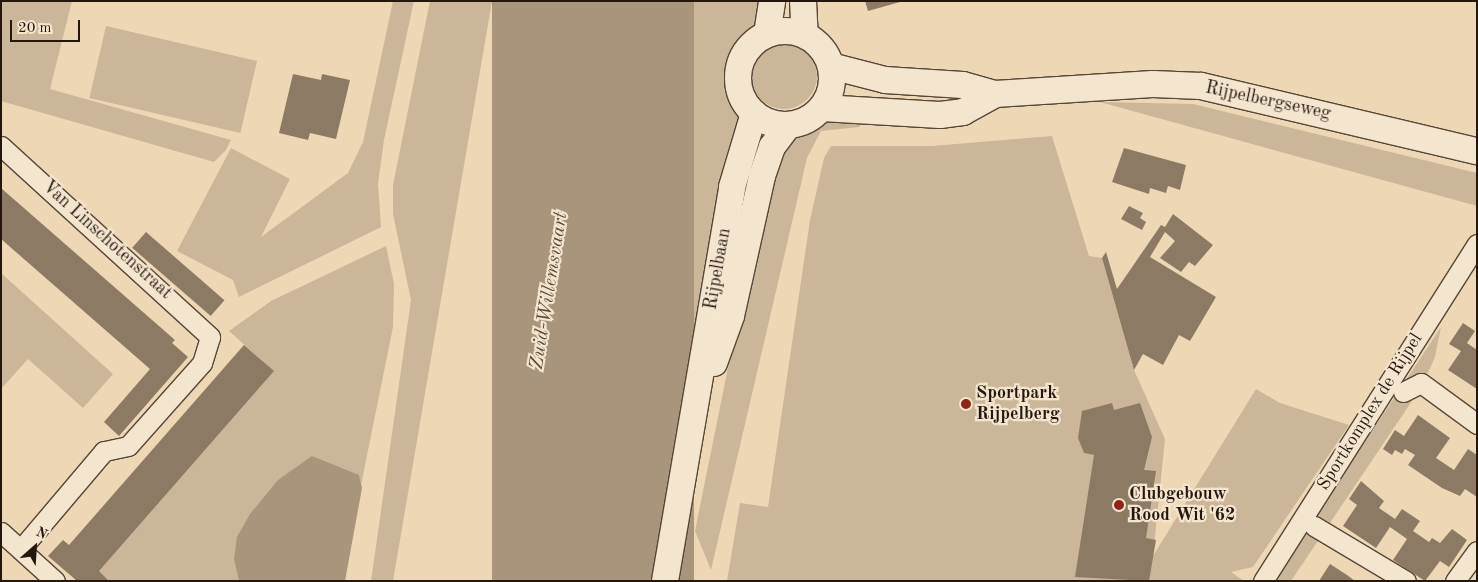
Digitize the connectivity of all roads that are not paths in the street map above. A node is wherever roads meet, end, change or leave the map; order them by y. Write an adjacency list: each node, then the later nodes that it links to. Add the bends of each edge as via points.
1 (772, 1): 3 (main road)
2 (803, 1): 4 (main road)
3 (768, 34): 4 (main road); 8 (main road, via 756,40 740,63 739,90)
4 (805, 35): 5 (main road, via 821,48)
5 (831, 66): 6 (main road, Rijpelbergseweg, via 885,80 964,84); 7 (main road, via 829,95)
6 (995, 94): 7 (main road, Rijpelbergseweg, via 964,112 940,115); 11 (main road, Rijpelbergseweg, via 1153,84 1201,86)
7 (822, 108): 9 (main road)
8 (754, 114): 9 (main road); 15 (main road, Rijpelbaan, via 732,187)
9 (787, 126): 15 (main road, Rijpelbaan, via 772,147 762,176 731,316)
10 (1, 146): 18 (street, Van Linschotenstraat, via 210,337 209,348 196,370 128,446 104,451)
11 (1477, 151)
12 (1477, 244): 22 (street, Sportkomplex de Rijpel)
13 (1404, 392): 14 (street, via 1421,383)
14 (1477, 424)
15 (691, 427): 21 (main road, Rijpelbaan)
16 (1314, 526): 23 (street)
17 (1, 532): 18 (street)
18 (21, 549): 20 (street)
19 (1477, 551): 24 (street)
20 (55, 581)
21 (665, 581)
22 (1263, 581)
23 (1406, 581)
24 (1455, 581)

